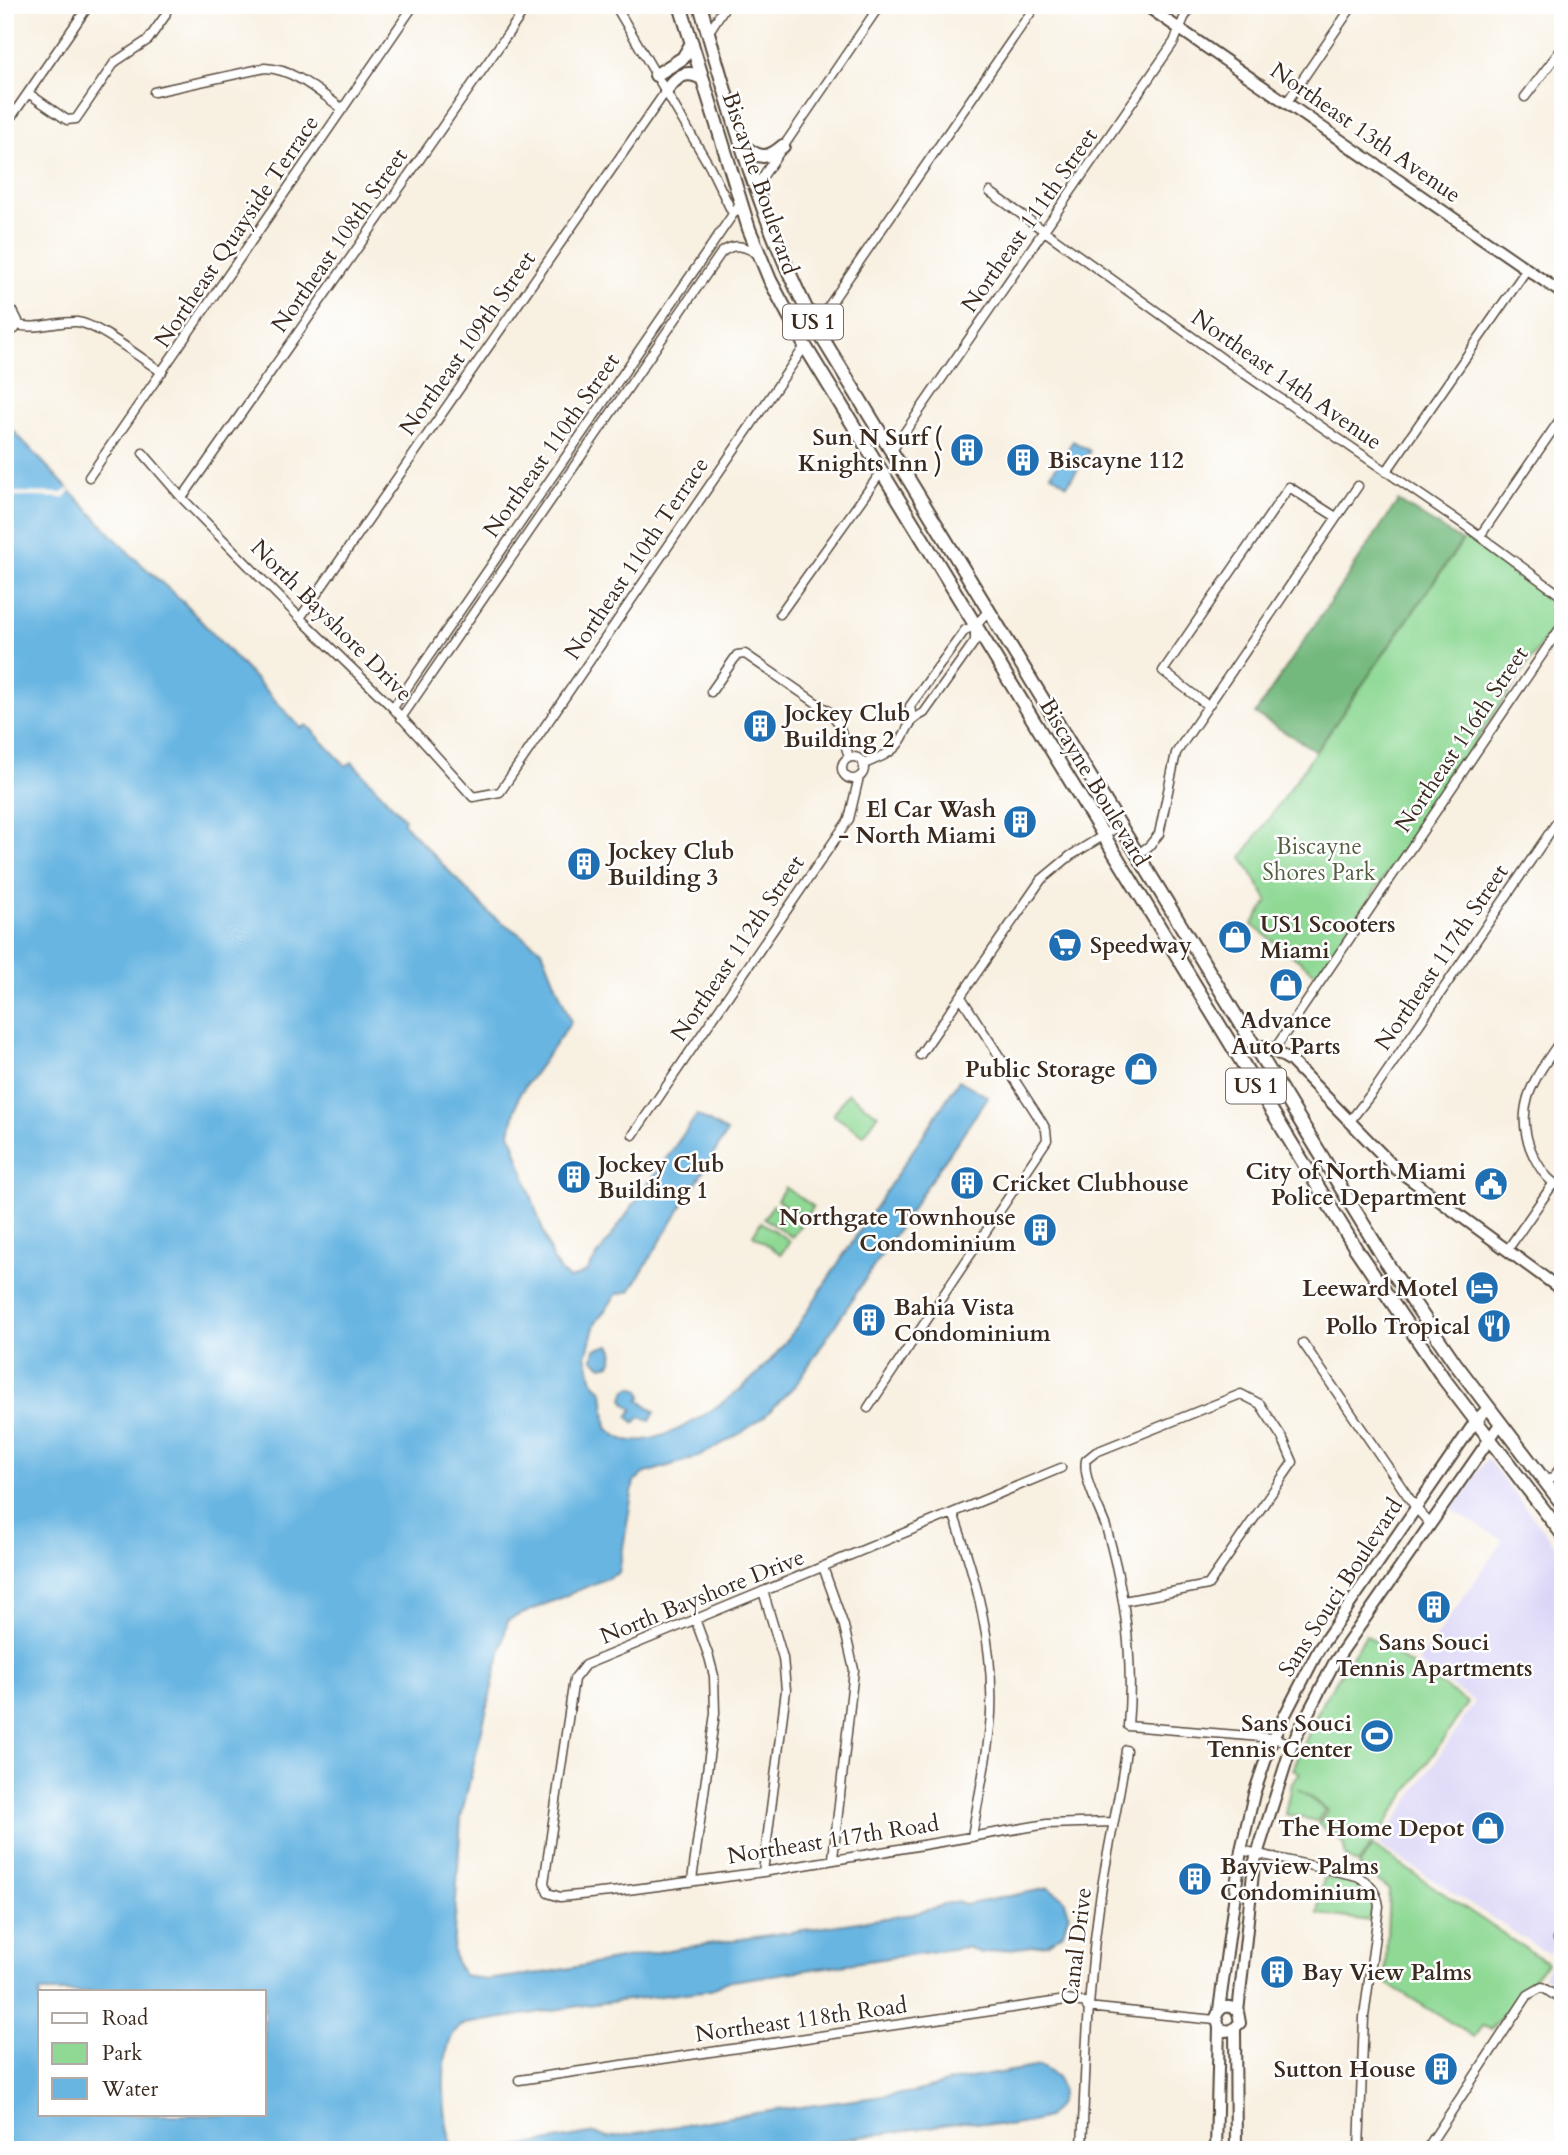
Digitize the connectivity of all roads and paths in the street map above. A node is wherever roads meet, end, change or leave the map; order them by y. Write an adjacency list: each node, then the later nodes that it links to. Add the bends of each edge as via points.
1 (89, 5): 22 (street)
2 (168, 5): 22 (street, via 148,40 115,62 76,119 67,120)
3 (414, 5): 25 (street, Northeast Quayside Terrace)
4 (528, 5): 49 (street, Northeast 108th Street)
5 (615, 5): 18 (street)
6 (680, 5): 16 (main road, Biscayne Boulevard / US 1)
7 (700, 5): 15 (main road, Biscayne Boulevard / US 1)
8 (726, 5): 15 (street)
9 (880, 5): 28 (street)
10 (1036, 5): 38 (street)
11 (1145, 5): 14 (street, Northeast 13th Avenue)
12 (1192, 5): 14 (street, Northeast 111th Street)
13 (1353, 5): 24 (street)
14 (1179, 29): 24 (street, Northeast 13th Avenue); 32 (street, Northeast 111th Street)
15 (708, 33): 27 (main road, Biscayne Boulevard / US 1)
16 (692, 43): 18 (main road, via 683,58); 19 (main road, Biscayne Boulevard / US 1)
17 (1563, 47): 23 (street)
18 (656, 75): 20 (street)
19 (702, 79): 20 (main road, via 690,73 678,76); 31 (main road, Biscayne Boulevard / US 1)
20 (666, 91): 31 (street); 55 (street, Northeast 109th Street)
21 (154, 92): 25 (street, via 278,69)
22 (27, 93): 26 (street)
23 (1525, 97)
24 (1287, 102): 34 (street, Northeast 13th Avenue)
25 (343, 109): 41 (street, Northeast Quayside Terrace)
26 (5, 126)
27 (741, 145): 28 (main road, via 765,157); 29 (main road, Biscayne Boulevard / US 1)
28 (783, 146): 29 (street)
29 (755, 188): 38 (main road, Biscayne Boulevard / US 1, via 780,256)
30 (990, 192): 32 (street, Northeast 14th Avenue)
31 (737, 209): 33 (main road, Biscayne Boulevard / US 1); 62 (street, Northeast 110th Street)
32 (1046, 230): 43 (street, Northeast 111th Street); 46 (street, Northeast 14th Avenue)
33 (760, 256): 40 (main road, Biscayne Boulevard / US 1); 63 (street, Northeast 110th Street, via 736,246 721,253)
34 (1527, 269): 35 (street, Northeast 13th Avenue); 46 (street)
35 (1563, 294)
36 (5, 310): 37 (street, via 14,313)
37 (17, 325): 39 (street); 41 (street, via 78,322 91,326)
38 (815, 326): 43 (main road, Biscayne Boulevard / US 1)
39 (5, 332)
40 (805, 346): 45 (main road, Biscayne Boulevard / US 1); 68 (street, Northeast 110th Terrace)
41 (162, 372): 47 (street, Northeast Quayside Terrace)
42 (1563, 415): 51 (street)
43 (891, 452): 53 (main road, Biscayne Boulevard / US 1)
44 (143, 453): 49 (street, North Bayshore Drive)
45 (881, 471): 54 (street); 57 (main road, Biscayne Boulevard / US 1)
46 (1386, 472): 51 (street, Northeast 14th Avenue)
47 (89, 477)
48 (1358, 486): 50 (street)
49 (182, 498): 55 (street, North Bayshore Drive)
50 (1336, 517): 61 (street); 61 (street, via 1289,487 1281,498 1163,671)
51 (1480, 536): 52 (street, Northeast 14th Avenue)
52 (1563, 597)
53 (988, 611): 57 (street); 70 (main road, Biscayne Boulevard / US 1)
54 (780, 614)
55 (300, 618): 62 (street, North Bayshore Drive)
56 (1563, 624): 77 (street, Northeast 116th Street)
57 (975, 626): 58 (street, via 965,631); 60 (street, via 975,641); 71 (main road, Biscayne Boulevard / US 1)
58 (925, 684): 60 (street); 64 (street, via 910,706)
59 (711, 692): 65 (street, via 737,655 745,654 831,713)
60 (937, 694): 64 (street, via 923,713)
61 (1207, 705): 72 (street, via 1176,753 1159,834)
62 (393, 708): 63 (street, North Bayshore Drive)
63 (401, 718): 68 (street, North Bayshore Drive, via 473,797)
64 (912, 718): 66 (street, via 898,746)
65 (849, 757): 66 (street); 67 (street, via 842,765 843,772 848,778)
66 (864, 765): 67 (street)
67 (859, 777): 80 (street, Northeast 112th Street, via 849,819)
68 (500, 792)
69 (1563, 813): 79 (street, Northeast 117th Street)
70 (1119, 826): 71 (street); 72 (main road, Biscayne Boulevard / US 1)
71 (1103, 836): 73 (street, via 1056,865 1041,880); 75 (main road, Biscayne Boulevard / US 1)
72 (1137, 855): 76 (main road, Biscayne Boulevard / US 1)
73 (961, 997): 78 (street); 86 (street, via 1043,1124 1047,1140)
74 (1563, 1037): 81 (street, via 1527,1095 1524,1122 1529,1146)
75 (1226, 1038): 76 (main road, via 1241,1047); 88 (main road, Biscayne Boulevard / US 1, via 1361,1258)
76 (1254, 1047): 77 (street); 87 (main road, Biscayne Boulevard / US 1, via 1390,1268)
77 (1274, 1050): 79 (street, via 1291,1061)
78 (920, 1055)
79 (1350, 1121): 83 (street, via 1395,1168)
80 (633, 1135)
81 (1553, 1184): 82 (street); 83 (street)
82 (1563, 1188)
83 (1508, 1249): 84 (street)
84 (1563, 1291)
85 (1303, 1343): 95 (street)
86 (868, 1408)
87 (1488, 1408): 88 (street, Sans Souci Boulevard); 89 (main road, Biscayne Boulevard / US 1)
88 (1475, 1422): 90 (main road, Biscayne Boulevard / US 1); 95 (street, Sans Souci Boulevard)
89 (1500, 1423): 90 (street, Sans Souci Boulevard); 93 (main road, Biscayne Boulevard / US 1)
90 (1488, 1439): 97 (street, Sans Souci Boulevard); 98 (main road, Biscayne Boulevard / US 1)
91 (1563, 1464): 93 (street)
92 (1062, 1468): 96 (street, North Bayshore Drive)
93 (1545, 1483): 94 (main road, Biscayne Boulevard / US 1)
94 (1563, 1505)
95 (1416, 1508): 97 (street); 103 (street, Sans Souci Boulevard, via 1319,1649)
96 (953, 1513): 99 (street, North Bayshore Drive); 107 (street, via 981,1604 990,1660 991,1715)
97 (1429, 1523): 104 (street, Sans Souci Boulevard, via 1334,1663)
98 (1563, 1535)
99 (823, 1567): 100 (street, North Bayshore Drive); 110 (street, via 854,1670)
100 (763, 1591): 102 (street, North Bayshore Drive); 111 (street, via 783,1658 786,1690)
101 (1124, 1601): 101 (street, via 1106,1527 1085,1471 1086,1460 1241,1394 1260,1404 1293,1462 1208,1585); 103 (street, via 1131,1680 1128,1726)
102 (695, 1619): 112 (street, via 714,1676 715,1713); 113 (street, North Bayshore Drive, via 584,1665 574,1679 544,1883 548,1893)
103 (1273, 1738): 104 (street); 108 (street, Sans Souci Boulevard)
104 (1292, 1744): 109 (street, Sans Souci Boulevard)
105 (1126, 1750): 106 (street, Canal Drive)
106 (1112, 1822): 107 (street, Northeast 117th Road, via 1047,1824); 115 (street, Canal Drive)
107 (972, 1836): 110 (street, Northeast 117th Road)
108 (1241, 1850): 109 (street); 117 (street, Sans Souci Boulevard)
109 (1257, 1853): 116 (street, Sans Souci Boulevard); 123 (street, via 1363,1879 1378,1899 1364,2017)
110 (833, 1858): 111 (street, Northeast 117th Road)
111 (763, 1872): 112 (street, Northeast 117th Road)
112 (692, 1880): 113 (street, Northeast 117th Road)
113 (560, 1897)
114 (1563, 2001): 124 (street, via 1542,1987 1534,1990)
115 (1087, 2005): 117 (street, Northeast 118th Road); 119 (street, Northeast 118th Road, via 1066,2000); 120 (street, Canal Drive)
116 (1238, 2011): 117 (street, via 1229,2006); 118 (street)
117 (1218, 2019): 118 (street, via 1224,2031); 121 (street, Sans Souci Boulevard)
118 (1235, 2029): 122 (street)
119 (519, 2080)
120 (1082, 2150)
121 (1216, 2150)
122 (1236, 2150)
123 (1359, 2150)
124 (1426, 2150)

